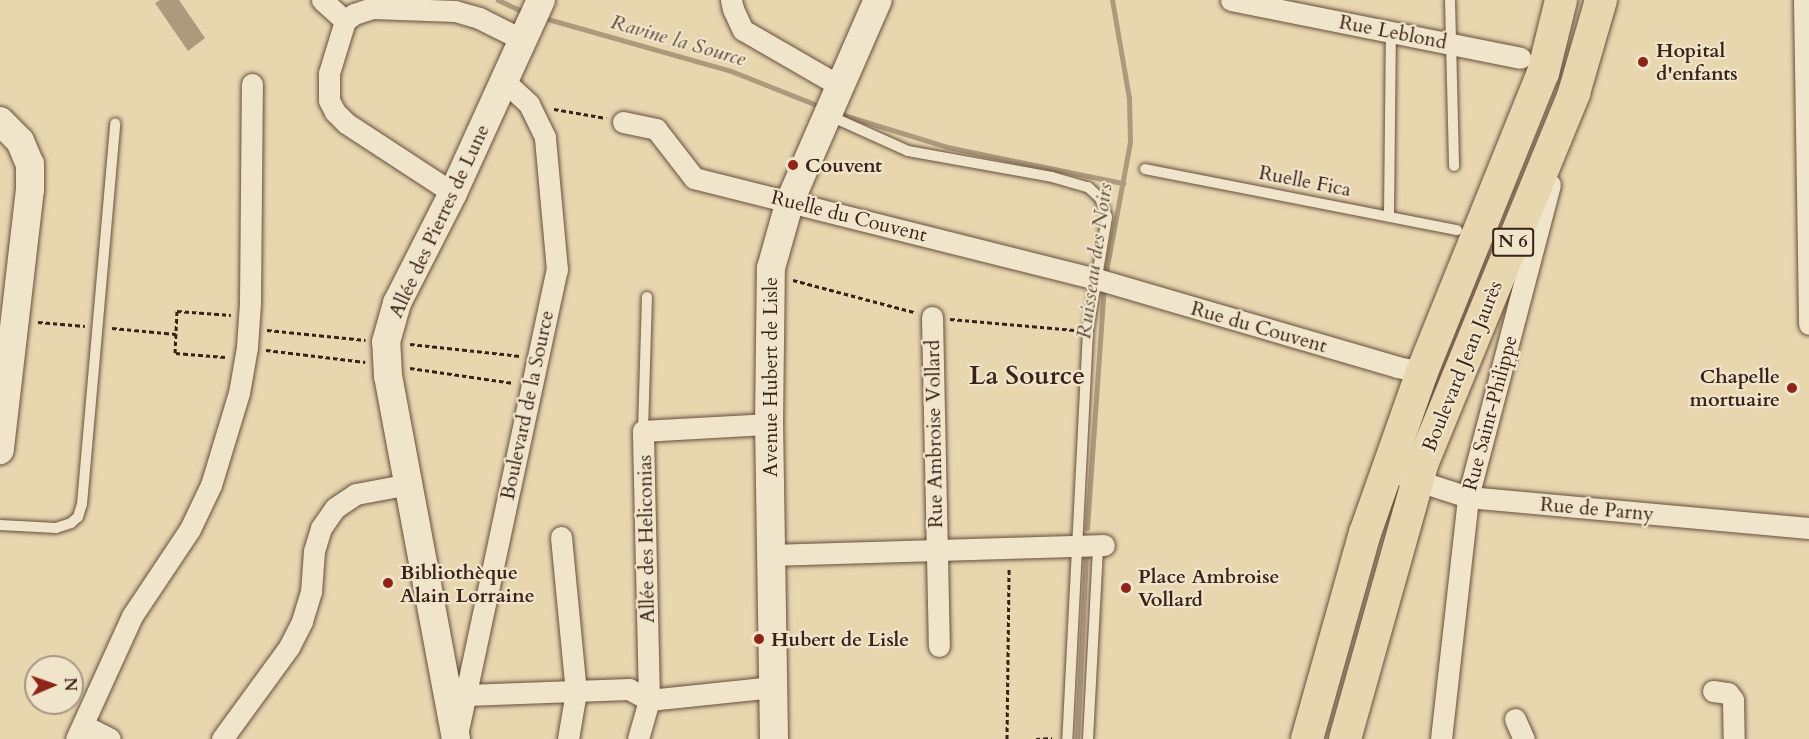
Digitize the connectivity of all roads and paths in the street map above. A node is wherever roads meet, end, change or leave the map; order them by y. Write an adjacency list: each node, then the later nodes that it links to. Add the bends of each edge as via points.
1 (322, 0): 10 (street)
2 (541, 0): 12 (street)
3 (731, 0): 17 (street, via 743,30)
4 (878, 0): 17 (street, Avenue Hubert de Lisle)
5 (1231, 0): 11 (street, Rue Leblond)
6 (1450, 0): 13 (lane)
7 (1561, 0): 42 (main road, Boulevard Jean Jaurès / N 6, via 1543,73)
8 (1601, 0): 18 (main road, Boulevard Jean Jaurès / N 6)
9 (1804, 0): 25 (street)
10 (345, 21): 12 (street, via 373,8 455,11); 27 (street, via 329,73 329,100 335,112)
11 (1391, 32): 13 (street, Rue Leblond); 29 (lane)
12 (526, 34): 15 (street, Allée des Pierres de Lune)
13 (1449, 43): 14 (street, Rue Leblond); 24 (lane)
14 (1520, 58)
15 (504, 81): 19 (street, Boulevard de la Source); 27 (street, Allée des Pierres de Lune)
16 (252, 84): 33 (street)
17 (840, 86): 20 (street, Avenue Hubert de Lisle)
18 (1574, 93): 48 (main road, Boulevard Jean Jaurès / N 6); 50 (street, Rue Saint-Philippe)
19 (529, 104): 22 (path); 40 (street, Boulevard de la Source, via 544,137 557,270)
20 (827, 115): 28 (street, Avenue Hubert de Lisle); 31 (lane, via 908,151 1088,187 1100,198 1107,217)
21 (0, 121): 35 (street, via 20,141 30,164)
22 (623, 122): 28 (street, Ruelle du Couvent, via 657,129 694,178)
23 (115, 123): 37 (lane)
24 (1454, 166)
25 (1808, 166): 36 (street)
26 (1145, 169): 29 (lane, Ruelle Fica)
27 (453, 193): 39 (street, Allée des Pierres de Lune, via 397,303)
28 (790, 201): 31 (street, Ruelle du Couvent); 44 (street, Avenue Hubert de Lisle, via 771,268)
29 (1389, 215): 30 (lane, Ruelle Fica)
30 (1457, 230)
31 (1105, 281): 42 (street, Rue du Couvent); 55 (lane, via 1088,331)
32 (647, 297): 45 (lane)
33 (249, 317): 38 (path, via 177,311); 41 (street)
34 (932, 317): 57 (street, Rue Ambroise Vollard)
35 (15, 320): 37 (path); 46 (street)
36 (1809, 324)
37 (98, 327): 38 (path); 51 (lane, via 78,517 56,528)
38 (176, 334): 41 (path, via 175,352)
39 (387, 353): 39 (path, via 266,351 267,330); 40 (path); 43 (path); 49 (street, Allée des Pierres de Lune)
40 (538, 357): 43 (street, Boulevard de la Source)
41 (245, 359): 66 (street, via 239,393 211,485 190,529 132,616)
42 (1422, 372): 47 (main road, Boulevard Jean Jaurès / N 6)
43 (531, 385): 63 (street, Boulevard de la Source)
44 (768, 424): 45 (street, Allée des Heliconias); 58 (street, Avenue Hubert de Lisle)
45 (644, 432): 64 (street, Allée des Heliconias)
46 (0, 450)
47 (1388, 471): 48 (street, Rue de Parny); 76 (main road, Boulevard Jean Jaurès / N 6, via 1365,533)
48 (1417, 481): 50 (street, Rue de Parny); 77 (main road, Boulevard Jean Jaurès / N 6)
49 (409, 484): 68 (street, via 356,494 335,508 321,528 314,551 311,592 302,621 289,647); 69 (street, Allée des Pierres de Lune)
50 (1468, 497): 52 (street, Rue de Parny); 78 (street, Rue Saint-Philippe)
51 (0, 525)
52 (1809, 528)
53 (561, 537): 62 (street)
54 (1101, 545): 55 (street, Rue Ambroise Vollard); 75 (lane)
55 (1077, 546): 56 (street, Rue Ambroise Vollard); 74 (lane)
56 (1010, 548): 57 (street, Rue Ambroise Vollard); 73 (path)
57 (936, 550): 58 (street, Rue Ambroise Vollard); 59 (street, Rue Ambroise Vollard)
58 (771, 555): 60 (street, Avenue Hubert de Lisle)
59 (939, 646)
60 (773, 687): 64 (street); 72 (street, Avenue Hubert de Lisle)
61 (1713, 691): 80 (street, via 1728,693 1733,700)
62 (576, 692): 63 (street); 64 (street, via 629,689); 70 (street)
63 (466, 695): 69 (street, Boulevard de la Source)
64 (649, 700): 71 (street, Allée des Heliconias)
65 (1515, 719): 79 (street)
66 (80, 732): 67 (street)
67 (110, 739)
68 (222, 739)
69 (456, 739)
70 (568, 739)
71 (638, 739)
72 (774, 739)
73 (1007, 739)
74 (1067, 739)
75 (1088, 739)
76 (1306, 739)
77 (1345, 739)
78 (1441, 739)
79 (1524, 739)
80 (1734, 739)

